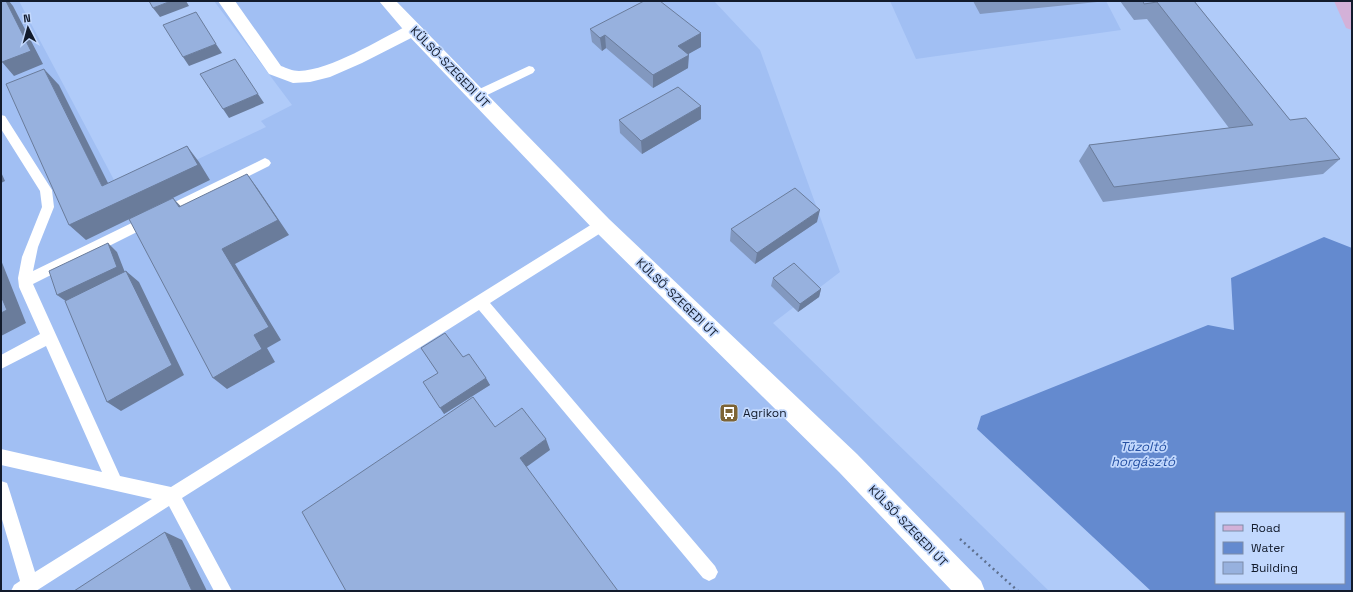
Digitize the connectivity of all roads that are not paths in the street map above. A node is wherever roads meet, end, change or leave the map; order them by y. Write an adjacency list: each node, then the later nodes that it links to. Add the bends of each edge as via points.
1 (226, 1): 5 (street, via 275,70 284,75 299,77 328,71)
2 (387, 1): 5 (street, KÜLSŐ-SZEGEDI ÚT)
3 (1342, 1): 4 (main road)
4 (1352, 24)
5 (412, 30): 7 (street, KÜLSŐ-SZEGEDI ÚT)
6 (529, 70): 7 (lane)
7 (477, 95): 10 (street, KÜLSŐ-SZEGEDI ÚT)
8 (1, 119): 11 (lane, via 46,190 48,200 48,207 26,265)
9 (266, 163): 11 (lane)
10 (602, 225): 12 (lane); 22 (street, KÜLSŐ-SZEGEDI ÚT, via 848,463)
11 (25, 281): 13 (lane)
12 (480, 301): 18 (lane); 19 (lane)
13 (49, 337): 14 (lane); 16 (lane)
14 (1, 362)
15 (1, 457): 16 (lane)
16 (115, 482): 18 (lane)
17 (1, 489): 20 (lane)
18 (172, 495): 20 (lane); 21 (lane)
19 (709, 572)
20 (25, 588)
21 (223, 591)
22 (971, 591)

